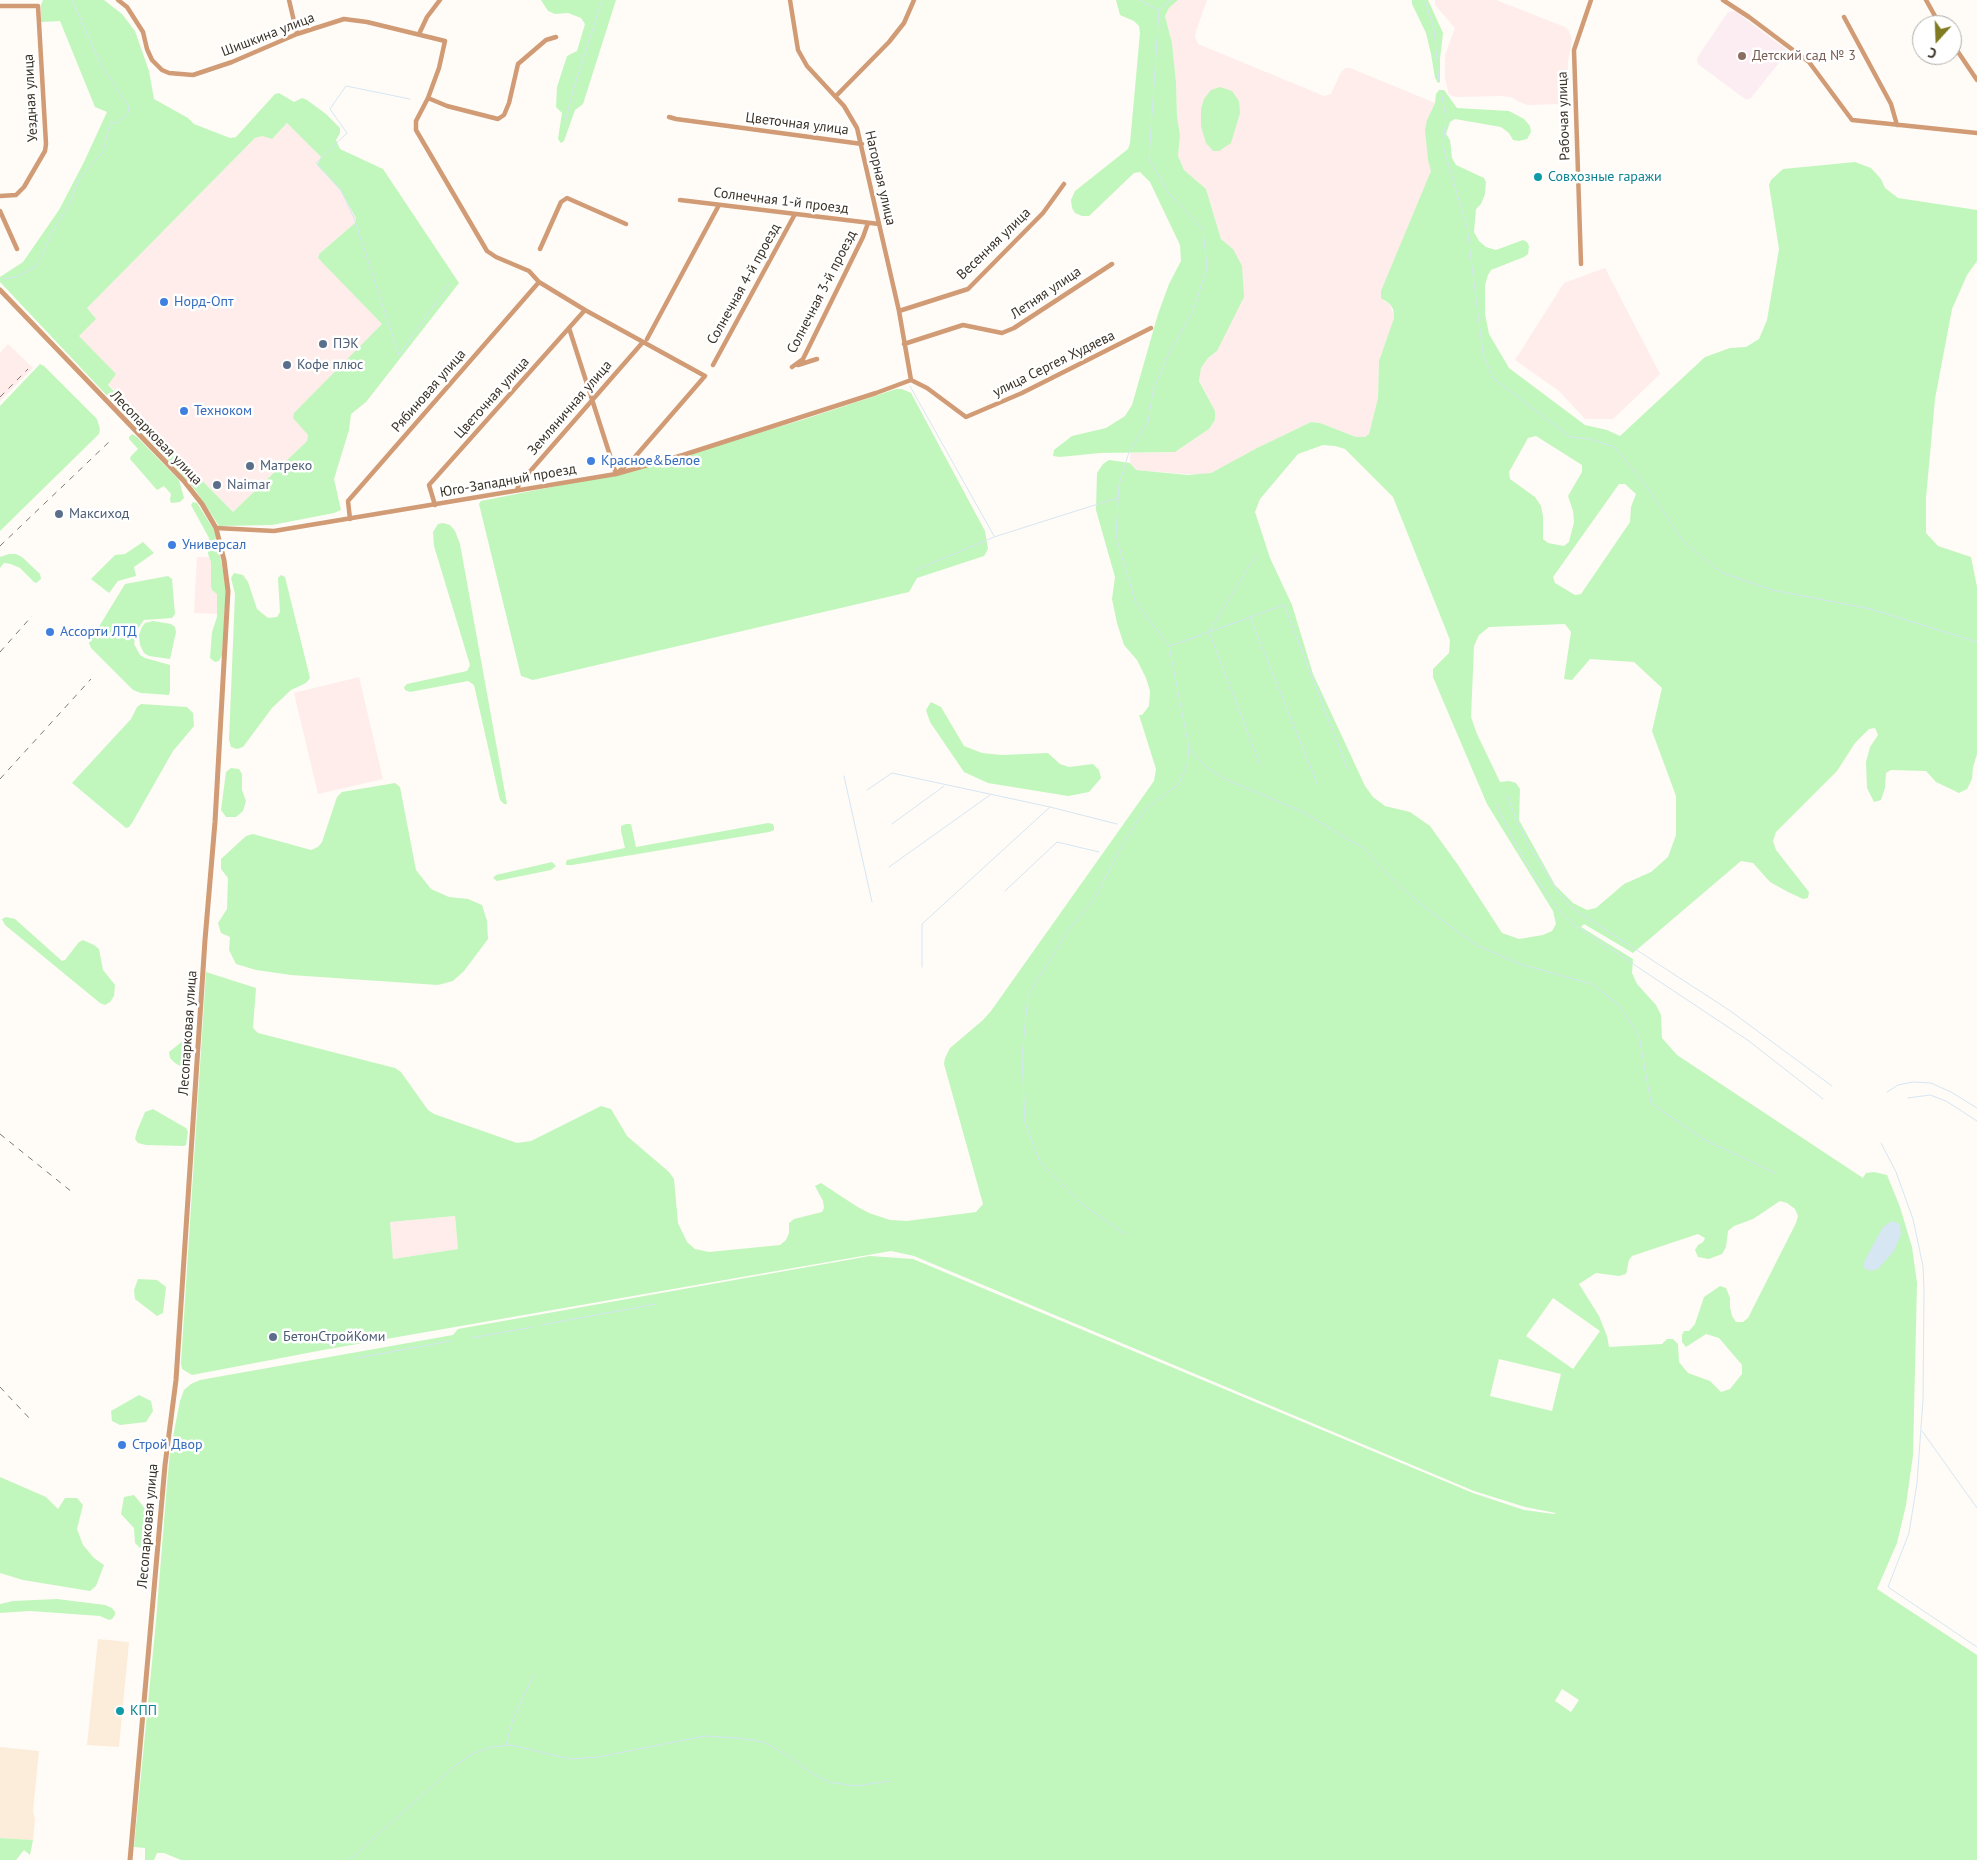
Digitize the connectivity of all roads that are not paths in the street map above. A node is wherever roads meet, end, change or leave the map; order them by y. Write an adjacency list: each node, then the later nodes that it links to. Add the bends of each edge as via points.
1 (118, 0): 12 (street, Шишкина улица, via 127,7 143,32 152,60 169,73 193,75)
2 (289, 0): 12 (street)
3 (440, 0): 13 (street)
4 (790, 0): 17 (street, Нагорная улица, via 798,50 807,66)
5 (914, 0): 17 (street, via 904,23 889,42)
6 (1591, 0): 35 (street, Рабочая улица, via 1574,50)
7 (1926, 0): 10 (street)
8 (1726, 1): 20 (street, via 1809,62 1852,120)
9 (0, 6): 24 (street, Уездная улица, via 38,6 45,151 24,187 16,195)
10 (1934, 15)
11 (1844, 17): 20 (street, via 1891,104)
12 (297, 34): 13 (street, Шишкина улица, via 344,19)
13 (419, 34): 18 (street, Шишкина улица, via 445,40)
14 (556, 37): 18 (street, via 546,40 518,64 509,103 504,115 498,119)
15 (1962, 58): 16 (street)
16 (1977, 80)
17 (836, 96): 22 (street, Нагорная улица, via 851,116)
18 (428, 98): 36 (street, Шишкина улица, via 416,121 416,130 488,251 529,271)
19 (669, 117): 22 (street, Цветочная улица)
20 (1897, 125): 21 (street)
21 (1977, 133)
22 (862, 144): 31 (street, Нагорная улица)
23 (1064, 184): 39 (street, Весенняя улица, via 1043,213 968,289)
24 (0, 196)
25 (680, 200): 26 (street, Солнечная 1-й проезд)
26 (719, 205): 28 (street, Солнечная 1-й проезд); 42 (street, Земляничная улица)
27 (0, 211): 32 (street)
28 (796, 214): 29 (street, Солнечная 1-й проезд); 45 (street, Солнечная 4-й проезд)
29 (868, 223): 31 (street, Солнечная 1-й проезд); 44 (street, Солнечная 3-й проезд, via 802,359 792,367)
30 (626, 224): 33 (street, via 565,199)
31 (879, 224): 39 (street, Нагорная улица)
32 (17, 249)
33 (540, 249)
34 (1112, 264): 43 (street, Летняя улица, via 1002,333 963,325)
35 (1581, 264)
36 (539, 282): 38 (street); 51 (street, Рябиновая улица, via 348,501)
37 (0, 290): 52 (street, Лесопарковая улица, via 183,480)
38 (585, 310): 40 (street, Цветочная улица); 42 (street)
39 (899, 311): 43 (street, Нагорная улица)
40 (569, 328): 47 (street); 50 (street, Цветочная улица, via 429,485)
41 (1151, 328): 46 (street, улица Сергея Худяева, via 1022,393 966,417)
42 (645, 341): 47 (street, Земляничная улица); 48 (street, via 705,376 634,458)
43 (904, 344): 46 (street, Нагорная улица)
44 (817, 359)
45 (713, 365)
46 (911, 380): 48 (street, Юго-Западный проезд)
47 (592, 400): 48 (street); 49 (street, Земляничная улица)
48 (616, 474): 49 (street, Юго-Западный проезд)
49 (517, 490): 50 (street, Юго-Западный проезд)
50 (435, 505): 51 (street, Юго-Западный проезд)
51 (350, 519): 52 (street, Юго-Западный проезд, via 274,531)
52 (216, 528): 53 (street, Лесопарковая улица, via 228,591 215,822 176,1380 165,1465)
53 (130, 1860)

